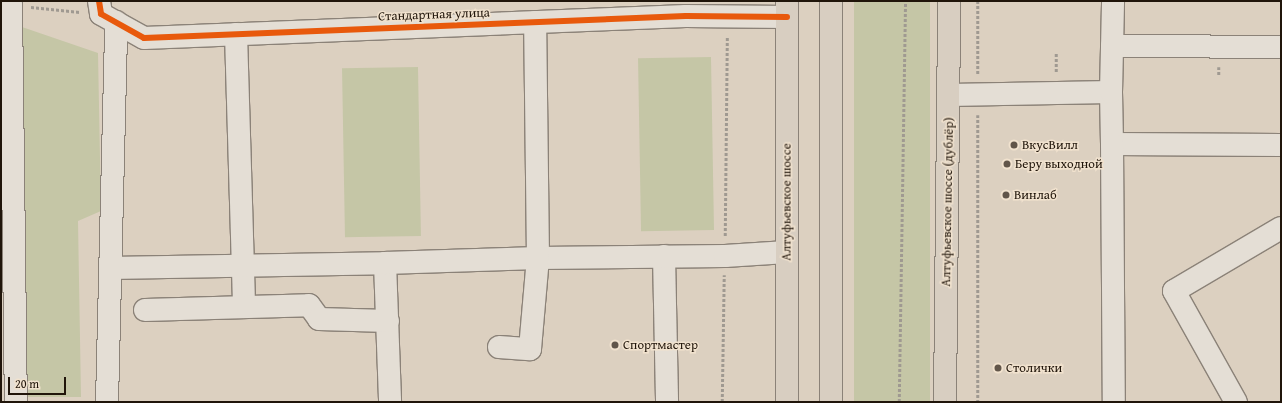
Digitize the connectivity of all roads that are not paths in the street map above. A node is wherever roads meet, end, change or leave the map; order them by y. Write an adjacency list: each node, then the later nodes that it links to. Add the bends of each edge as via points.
1 (832, 1): 31 (main road)
2 (949, 1): 12 (main road, Алтуфьевское шоссе (дублёр))
3 (1113, 1): 9 (street)
4 (6, 5): 26 (street)
5 (787, 9): 7 (street, Стандартная улица, via 727,17 686,16); 16 (main road, Алтуфьевское шоссе)
6 (105, 12): 8 (street, Стандартная улица, via 144,38); 21 (street)
7 (535, 22): 8 (street, Стандартная улица); 18 (street)
8 (236, 34): 20 (street)
9 (1112, 46): 10 (street); 11 (street)
10 (1281, 47)
11 (1111, 92): 12 (street); 13 (street)
12 (949, 95): 32 (main road, Алтуфьевское шоссе (дублёр))
13 (1112, 144): 14 (street); 33 (street)
14 (1281, 145)
15 (1281, 228): 34 (street, via 1174,291)
16 (787, 252): 17 (street); 30 (main road, Алтуфьевское шоссе)
17 (664, 256): 18 (street); 29 (street)
18 (538, 258): 19 (street); 25 (street, via 530,349)
19 (386, 264): 20 (street); 24 (street)
20 (244, 265): 21 (street); 22 (street)
21 (110, 268): 27 (street)
22 (244, 306): 23 (street); 24 (street, via 309,305 319,319)
23 (145, 310)
24 (388, 321): 28 (street)
25 (499, 346)
26 (16, 402)
27 (106, 402)
28 (390, 402)
29 (666, 402)
30 (786, 402)
31 (831, 402)
32 (945, 402)
33 (1114, 402)
34 (1236, 402)

